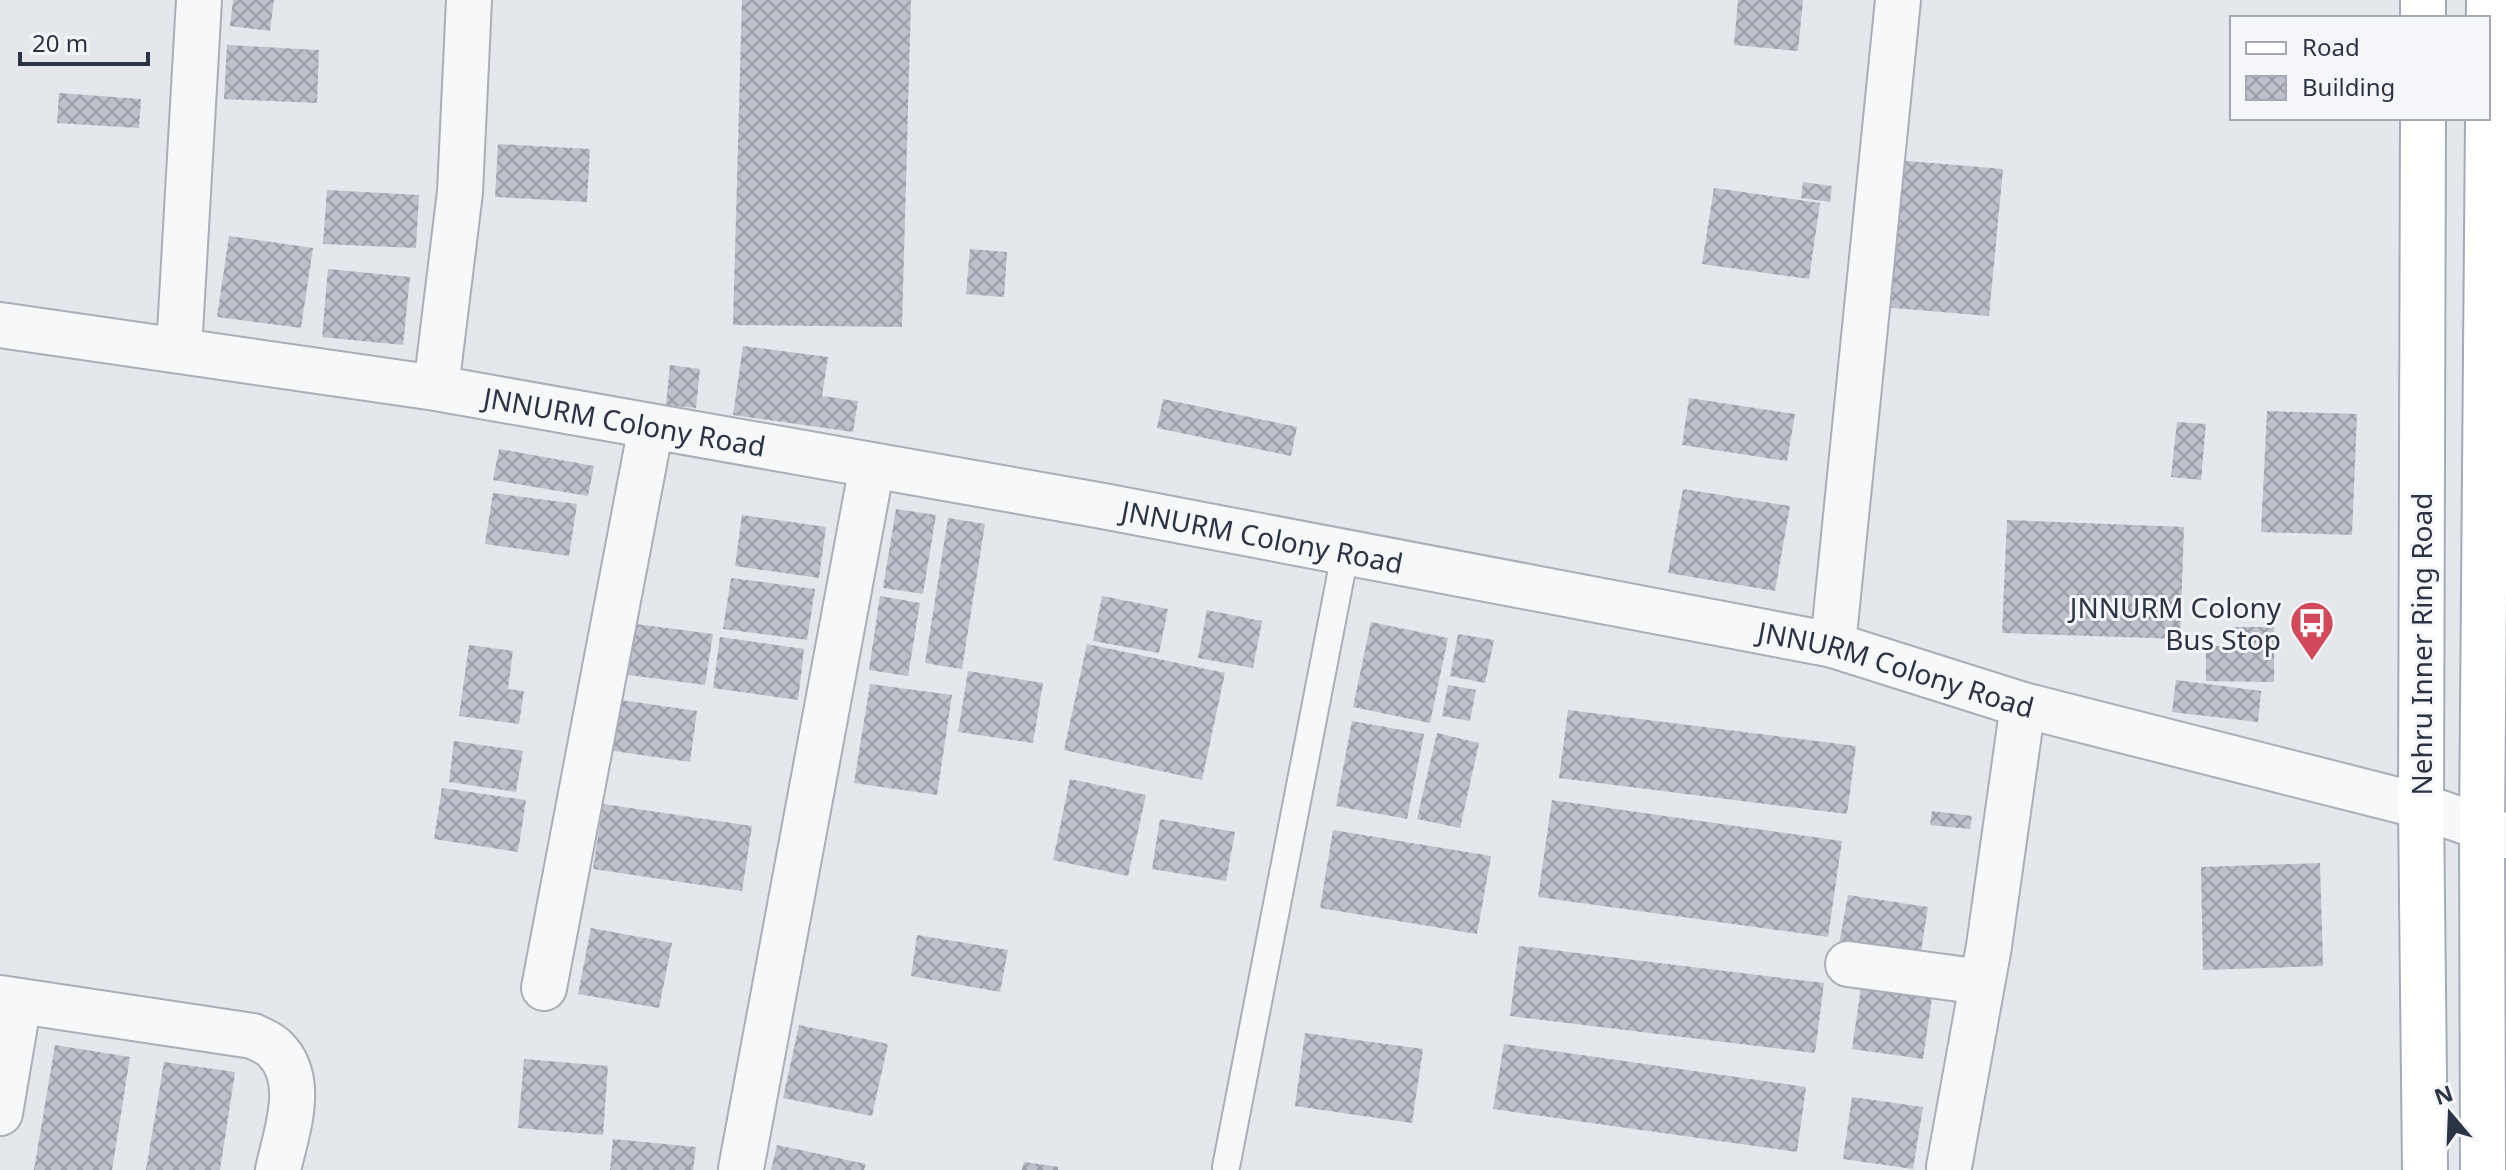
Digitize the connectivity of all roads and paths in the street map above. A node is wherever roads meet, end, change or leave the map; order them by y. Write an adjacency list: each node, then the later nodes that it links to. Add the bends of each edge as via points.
1 (199, 0): 7 (street)
2 (469, 0): 8 (street, via 460,192)
3 (1898, 0): 12 (street)
4 (2423, 120): 14 (main road, Nehru Inner Ring Road)
5 (2488, 120): 15 (main road)
6 (0, 325): 7 (street, JNNURM Colony Road)
7 (179, 350): 8 (street, JNNURM Colony Road)
8 (436, 388): 9 (street, JNNURM Colony Road)
9 (651, 427): 10 (street, JNNURM Colony Road); 18 (street)
10 (872, 466): 11 (street, JNNURM Colony Road); 23 (street)
11 (1345, 554): 12 (street, JNNURM Colony Road); 21 (lane)
12 (1833, 645): 13 (street, JNNURM Colony Road)
13 (2023, 705): 14 (street, JNNURM Colony Road); 17 (street)
14 (2421, 806): 15 (street, JNNURM Colony Road); 25 (main road, Nehru Inner Ring Road)
15 (2494, 832): 26 (main road)
16 (1848, 964): 17 (street)
17 (1982, 982): 22 (street)
18 (544, 988)
19 (9, 1000): 20 (street); 24 (street, via 253,1036 275,1048 290,1070 293,1097)
20 (0, 1113)
21 (1226, 1167)
22 (1949, 1167)
23 (741, 1169)
24 (278, 1170)
25 (2425, 1170)
26 (2483, 1170)

